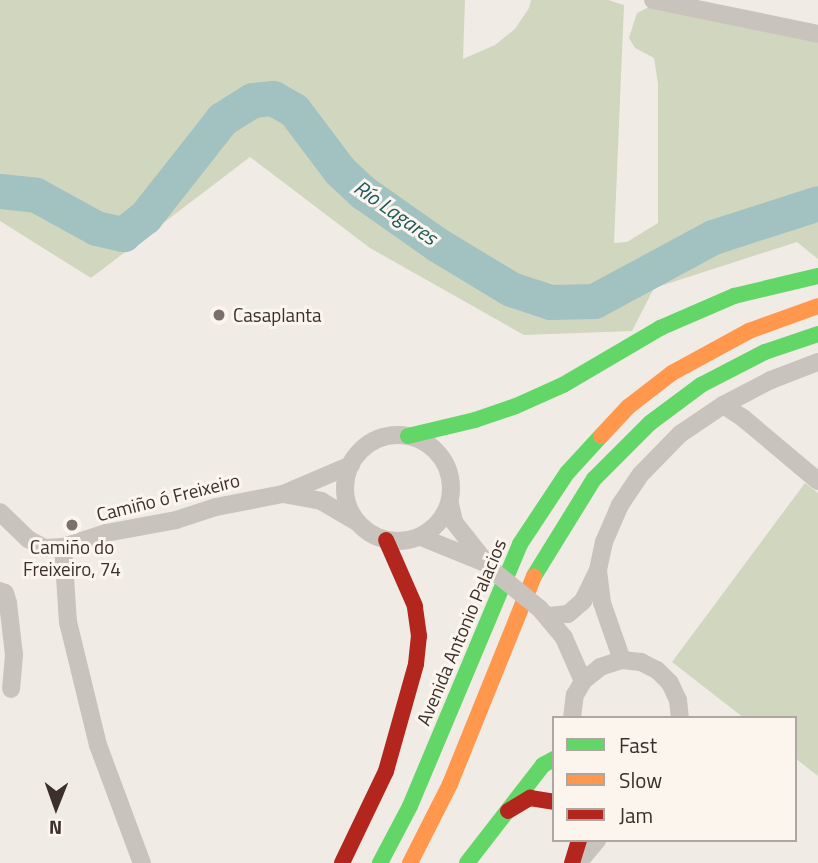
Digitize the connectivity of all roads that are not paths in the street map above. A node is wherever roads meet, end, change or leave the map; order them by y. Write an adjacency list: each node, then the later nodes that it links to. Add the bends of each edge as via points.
1 (653, 0): 2 (street)
2 (818, 34)
3 (818, 276): 8 (main road, via 734,296 660,328 563,385 516,406)
4 (818, 306): 35 (main road, Avenida Antonio Palacios, via 749,331 673,373 628,407 567,473 520,544 410,806)
5 (818, 334): 36 (main road, via 765,352 701,385 650,423 594,479 541,561 450,784)
6 (818, 362): 7 (street)
7 (723, 405): 10 (street); 19 (street, via 680,433 640,474 620,505)
8 (408, 436): 9 (street, via 372,442); 12 (street, via 429,444 444,461 452,482)
9 (351, 465): 11 (street, Camiño ó Freixeiro); 14 (street, via 345,484)
10 (818, 481)
11 (283, 494): 14 (street, Camiño ó Freixeiro, via 321,501); 17 (street, Camiño ó Freixeiro, via 225,504)
12 (450, 504): 15 (street, via 439,524); 18 (street, via 454,522)
13 (2, 517): 17 (street, via 44,548)
14 (357, 522): 16 (street)
15 (421, 537): 16 (street); 18 (street)
16 (386, 540): 34 (main road, via 415,606 416,664 386,771)
17 (63, 547): 33 (street, via 68,621 98,745)
18 (487, 565): 21 (street, bridge)
19 (598, 570): 21 (street, via 583,601 568,614); 22 (street, via 602,603)
20 (0, 591): 24 (street, via 8,603 14,655)
21 (544, 612): 23 (street, via 564,638)
22 (622, 660): 23 (street, via 600,667); 26 (street, via 657,670 670,683)
23 (583, 681): 25 (street, via 575,695)
24 (10, 689)
25 (572, 716)
26 (680, 716)
27 (552, 760): 29 (main road, via 543,765)
28 (552, 802): 29 (main road, via 530,799)
29 (507, 812): 37 (main road)
30 (579, 842): 38 (main road)
31 (590, 842): 38 (street)
32 (595, 842): 38 (street)
33 (142, 863)
34 (342, 863)
35 (380, 863)
36 (410, 863)
37 (467, 863)
38 (575, 863)

